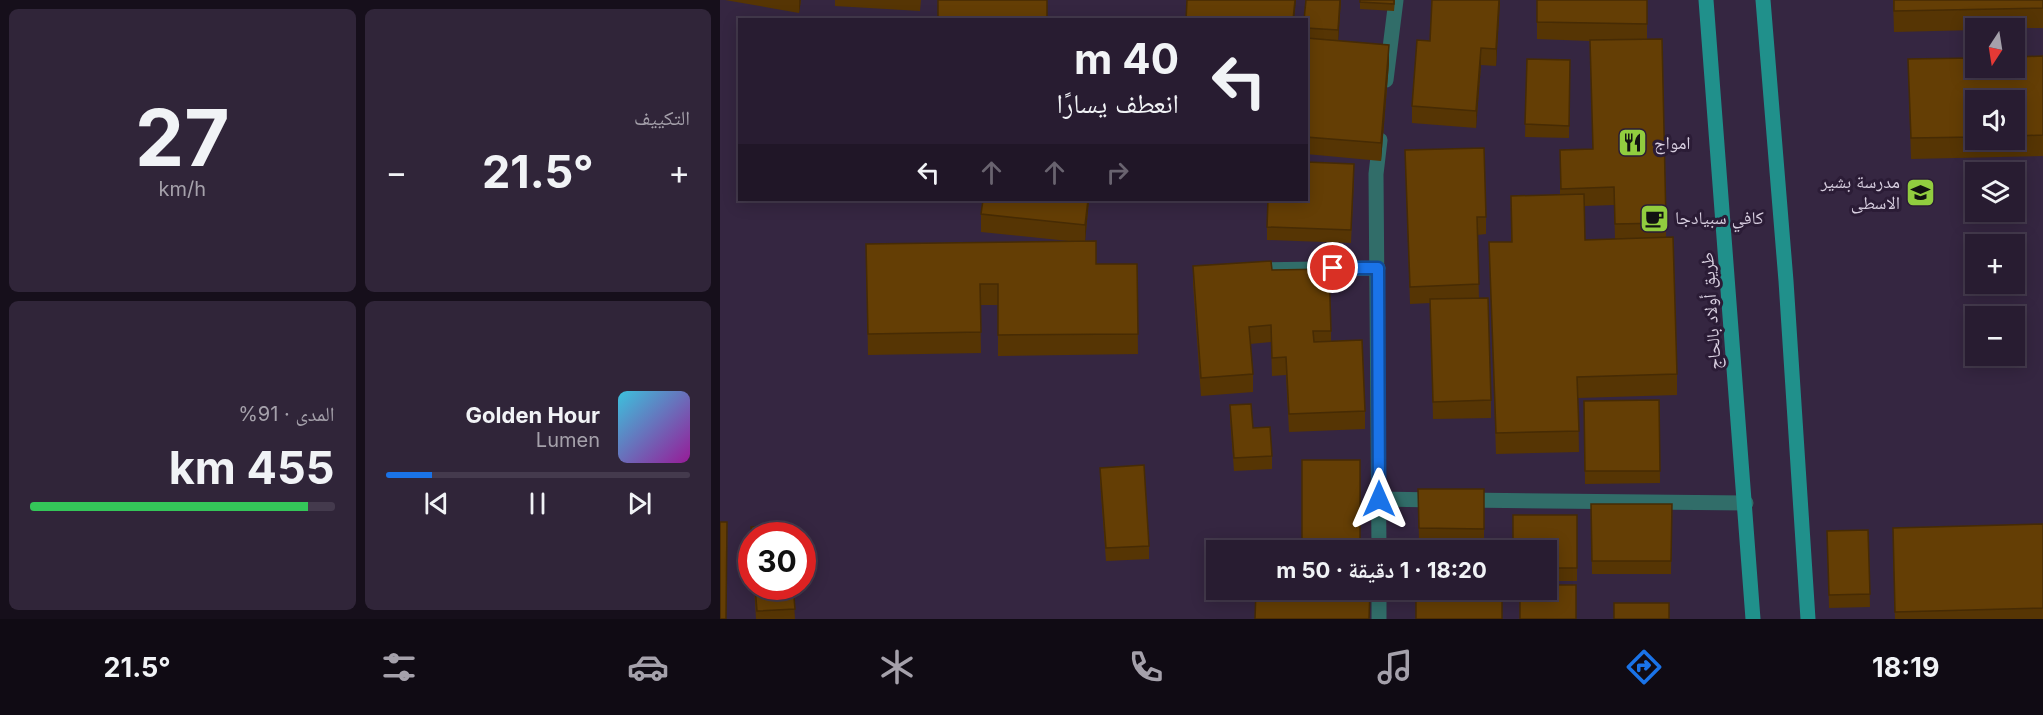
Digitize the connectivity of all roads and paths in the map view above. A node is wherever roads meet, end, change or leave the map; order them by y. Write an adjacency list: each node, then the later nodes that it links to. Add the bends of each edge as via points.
1 (1396, 0): 4 (street)
2 (1706, 0): 9 (main road, طريق أولاد بالحاج)
3 (1763, 0): 14 (main road)
4 (1385, 95)
5 (1381, 129): 6 (street, via 1376,174)
6 (1378, 268): 7 (street); 8 (street)
7 (1235, 270)
8 (1379, 499): 9 (street); 10 (street)
9 (1746, 503): 13 (main road, طريق أولاد بالحاج)
10 (1379, 540)
11 (1379, 600): 12 (street)
12 (1379, 619)
13 (1753, 619)
14 (1808, 619)

